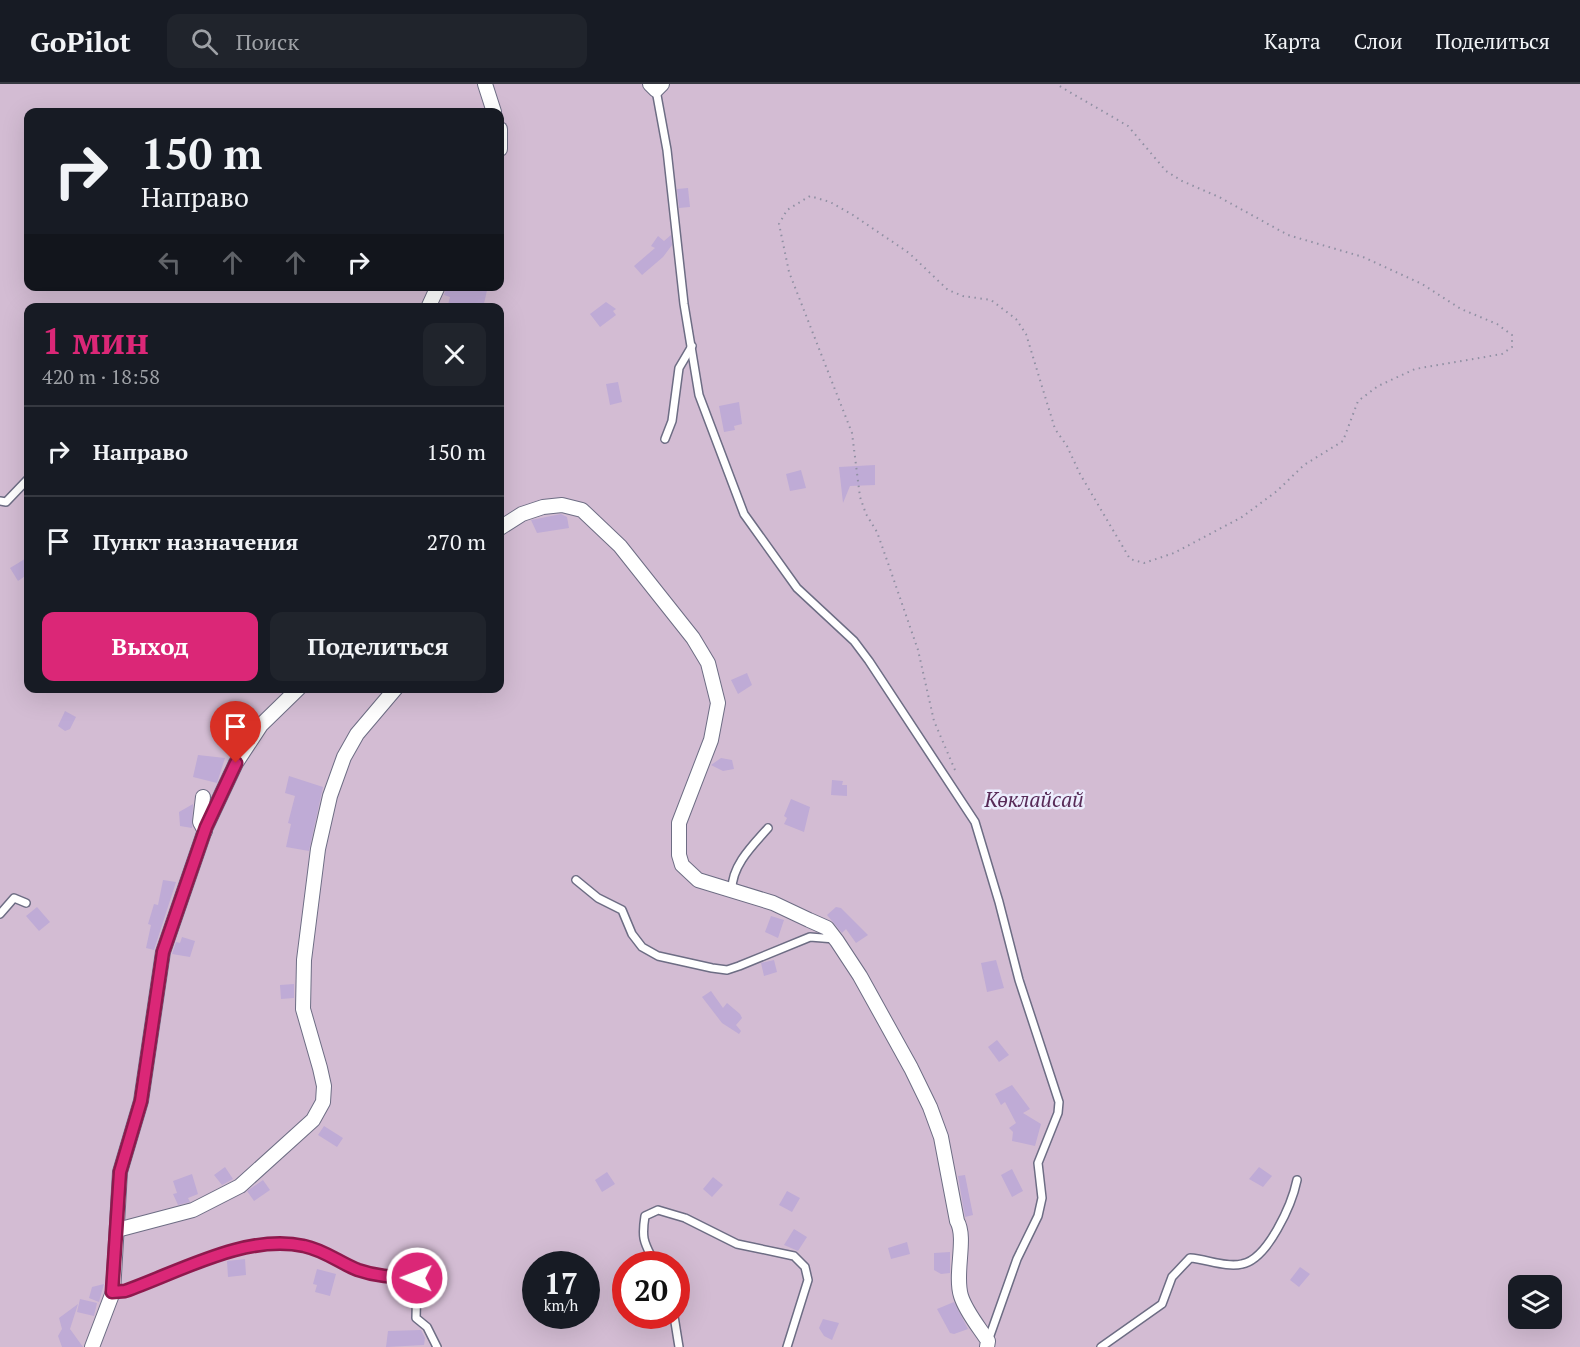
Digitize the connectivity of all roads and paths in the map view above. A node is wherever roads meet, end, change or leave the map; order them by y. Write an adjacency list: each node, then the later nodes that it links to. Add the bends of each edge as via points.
1 (485, 84): 4 (street)
2 (1056, 84): 12 (path, via 1128,126 1166,171 1182,181 1288,236 1363,256 1422,284 1461,309 1497,324 1512,335 1512,347 1502,354 1415,369 1378,386 1358,401 1343,441 1304,465 1277,491 1222,528 1174,553 1144,563 1130,560 1055,429 1026,334 1016,319 991,300 948,290 909,253 830,202 810,196 787,210 779,224 786,262 852,433 860,497 885,555 918,650 934,721)
3 (656, 86): 5 (lane)
4 (493, 108)
5 (692, 346): 6 (lane, via 679,368 672,421); 26 (lane, via 699,395 744,513 797,588 854,641 869,661 975,822 1019,980 1059,1102 1038,1163 1042,1198 1038,1216 1017,1258)
6 (665, 439)
7 (24, 483): 8 (lane, via 6,501)
8 (0, 501)
9 (504, 525): 17 (street, via 543,507 562,505 582,510 620,546 693,638 708,663 718,703 711,740 679,823 679,855 682,865 698,880)
10 (294, 693): 15 (street, via 261,725 236,763)
11 (392, 693): 22 (street, via 357,734 344,757 318,849 304,960 303,1009 322,1077 323,1102 313,1120 240,1186 193,1210)
12 (956, 773)
13 (203, 797): 15 (street, via 201,822)
14 (768, 828): 17 (lane, via 737,867)
15 (205, 831): 22 (street, via 163,952 141,1101 120,1172)
16 (576, 880): 20 (lane, via 598,898 622,910 642,947 658,956 727,969 802,939)
17 (732, 889): 20 (street, via 827,928)
18 (26, 903): 19 (lane, via 14,898)
19 (0, 914)
20 (835, 939): 26 (street, via 860,976 930,1107 941,1137 961,1228 961,1296)
21 (1297, 1180): 31 (lane, via 1281,1222 1254,1260 1240,1265 1190,1258 1172,1277 1162,1304)
22 (117, 1230): 24 (street)
23 (647, 1251): 30 (lane, via 645,1216 658,1210 685,1218 737,1244 794,1256 805,1267 808,1280)
24 (112, 1292): 27 (street); 28 (lane, via 125,1291 240,1248 269,1242 304,1246 383,1277 417,1278 416,1318 427,1327)
25 (676, 1329): 29 (lane)
26 (987, 1344)
27 (92, 1347)
28 (437, 1347)
29 (679, 1347)
30 (787, 1347)
31 (1101, 1347)

